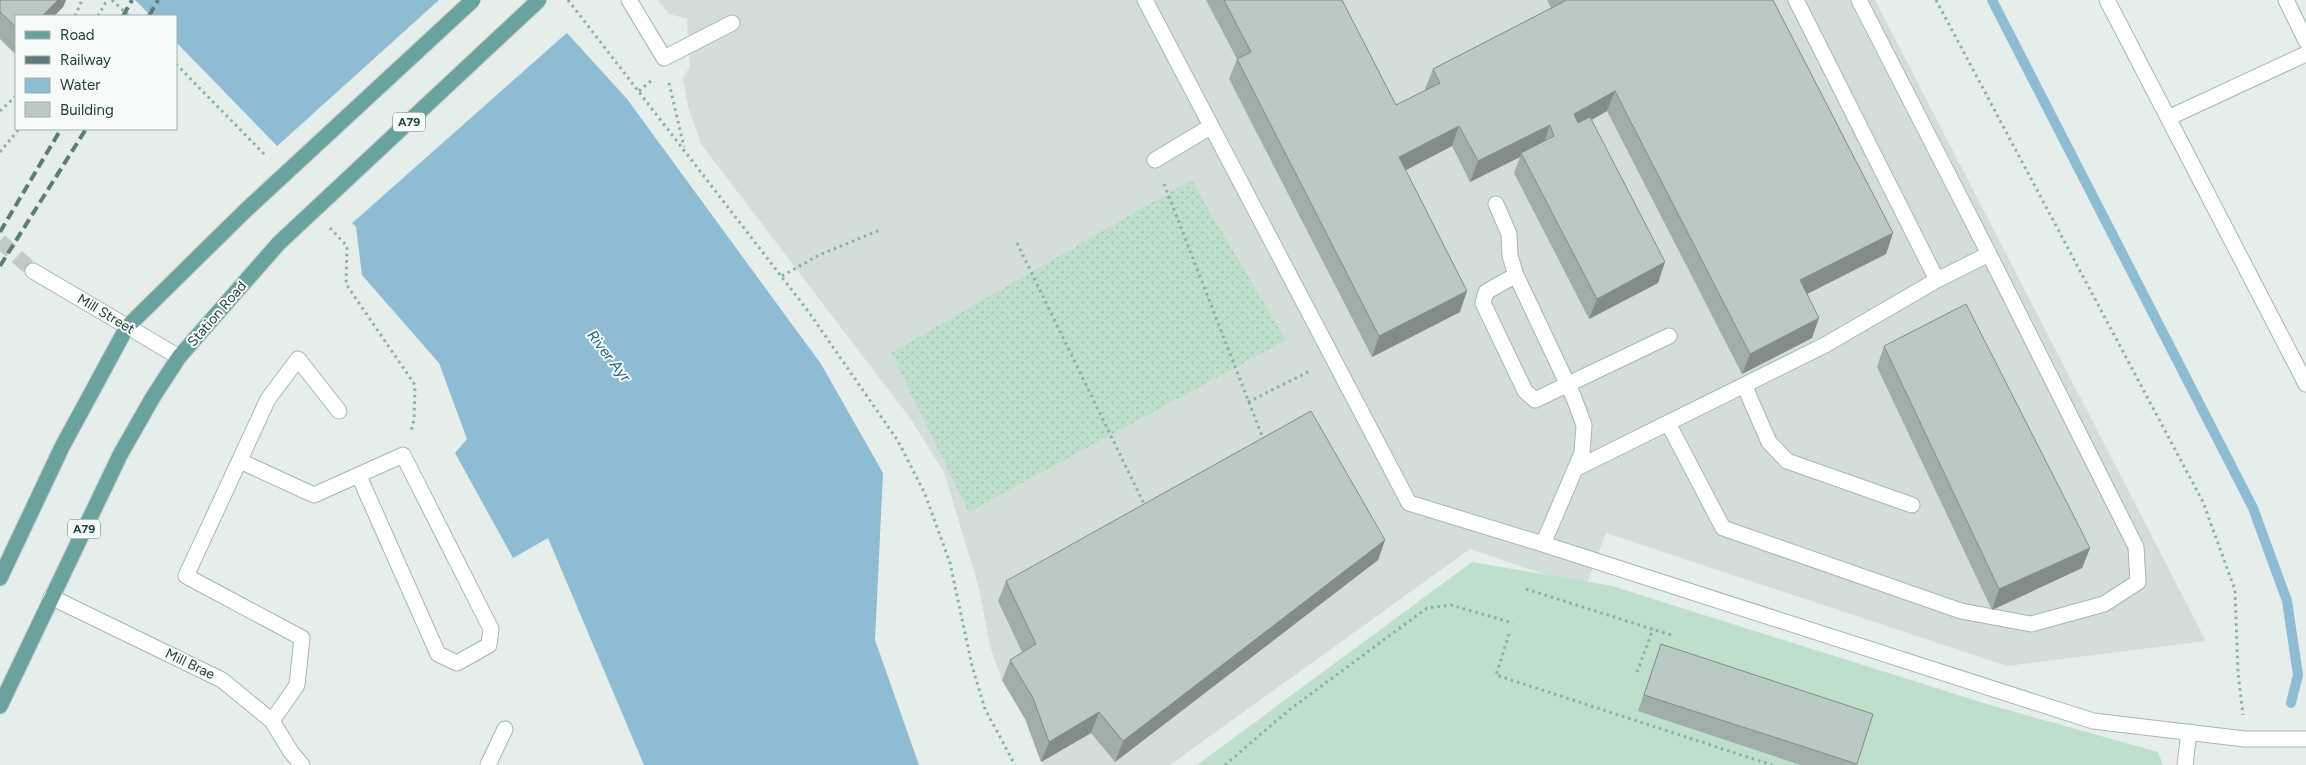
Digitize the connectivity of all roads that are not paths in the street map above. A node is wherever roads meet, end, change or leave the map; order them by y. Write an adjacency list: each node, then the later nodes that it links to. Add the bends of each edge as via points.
1 (473, 0): 20 (main road, bridge, via 246,210)
2 (539, 0): 22 (main road, Station Road / A79, bridge, via 279,243)
3 (629, 0): 9 (street, via 664,58)
4 (1145, 0): 13 (street)
5 (1796, 0): 19 (street)
6 (1859, 0): 16 (street)
7 (2107, 0): 12 (street)
8 (2286, 0): 10 (street)
9 (732, 24)
10 (2306, 41)
11 (2306, 54): 12 (street)
12 (2168, 118): 23 (street)
13 (1210, 127): 14 (street); 32 (street, via 1409,503)
14 (1155, 160)
15 (1496, 204): 18 (street, via 1509,234 1510,256)
16 (1989, 254): 19 (street); 27 (street, via 2136,547 2138,582 2104,604 2032,624 1961,611 1723,528)
17 (33, 271): 20 (street, Mill Street)
18 (1516, 275): 24 (street); 24 (street, via 1486,292 1483,303 1525,391 1535,400)
19 (1937, 280): 25 (street, via 1824,346)
20 (127, 327): 22 (street, Mill Street); 33 (main road, via 62,447)
21 (1669, 336): 24 (street)
22 (179, 358): 34 (main road, Station Road / A79, via 120,455)
23 (2306, 384)
24 (1568, 385): 29 (street, via 1584,425 1582,453)
25 (1744, 386): 27 (street); 31 (street, via 1769,442 1787,461)
26 (339, 410): 28 (street, via 298,359 268,399)
27 (1668, 423): 29 (street)
28 (240, 461): 30 (street, via 314,495); 36 (street, via 186,576 302,638 297,685)
29 (1575, 469): 32 (street)
30 (358, 476): 30 (street, via 403,455 491,629 489,645 457,663 438,654)
31 (1912, 505)
32 (1543, 544): 38 (street, via 2093,721)
33 (0, 578)
34 (51, 597): 35 (main road, Station Road / A79); 36 (street, Mill Brae, via 222,680)
35 (0, 706)
36 (272, 721): 40 (street, Mill Brae)
37 (505, 729): 41 (street)
38 (2190, 732): 39 (street, via 2245,739); 42 (street)
39 (2306, 739)
40 (302, 765)
41 (488, 765)
42 (2185, 765)

